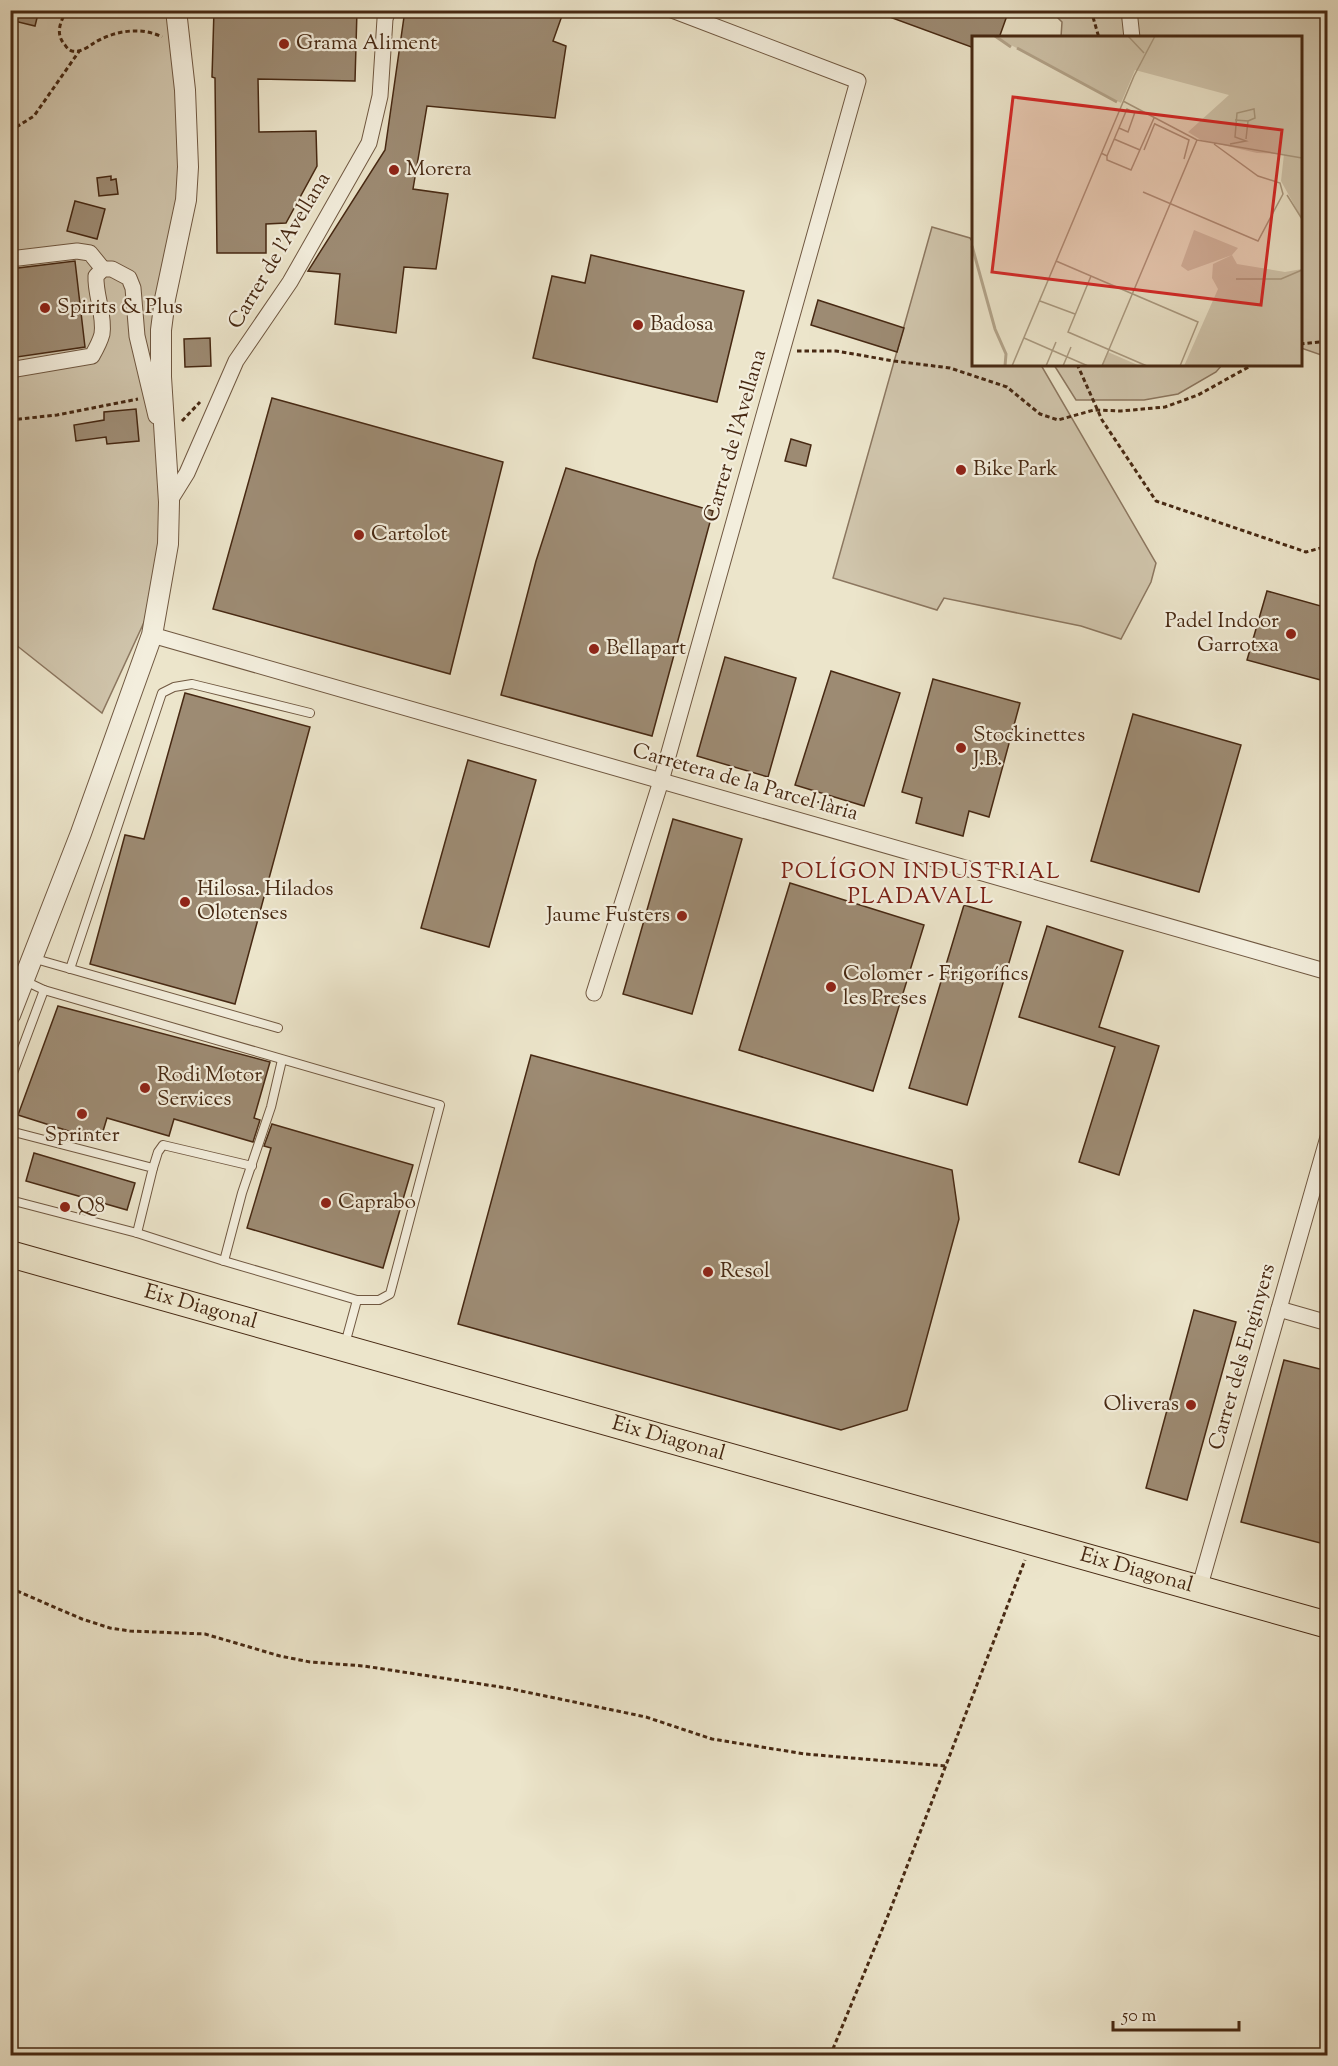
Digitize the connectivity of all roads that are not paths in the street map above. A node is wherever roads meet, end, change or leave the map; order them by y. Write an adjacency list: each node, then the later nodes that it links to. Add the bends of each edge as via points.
1 (176, 10): 9 (street, via 188,167 186,200 161,330)
2 (388, 10): 10 (street, Carrer de l'Avellana, via 380,96 369,143 290,282 236,361 187,473)
3 (672, 10): 13 (street, Carrer de l'Avellana, via 858,81)
4 (1129, 10): 5 (street)
5 (1132, 36)
6 (10, 259): 7 (street, via 76,251 90,253)
7 (103, 269): 8 (street, via 96,276 102,331 92,356); 9 (street, via 129,278 133,288 137,336)
8 (10, 370)
9 (167, 450): 10 (street)
10 (169, 502): 11 (street, via 168,544)
11 (152, 635): 13 (street, Carretera de la Parcel·lària); 14 (street)
12 (310, 713): 15 (lane, via 192,684 162,693)
13 (661, 781): 16 (street, Carretera de la Parcel·lària); 19 (street, Carrer de l'Avellana)
14 (32, 958): 15 (lane); 17 (street)
15 (70, 969): 21 (lane)
16 (1328, 972)
17 (24, 980): 18 (lane); 20 (street)
18 (44, 990): 22 (lane); 23 (lane)
19 (594, 993)
20 (10, 1016)
21 (278, 1028)
22 (282, 1060): 26 (lane); 32 (lane, via 440,1105 390,1294 378,1300)
23 (10, 1081)
24 (10, 1131): 27 (lane)
25 (1328, 1137): 33 (street, Carrer dels Enginyers)
26 (252, 1166): 27 (lane, via 161,1145); 31 (lane)
27 (153, 1168): 29 (lane)
28 (10, 1200): 29 (lane)
29 (137, 1233): 31 (lane)
30 (10, 1254): 35 (main road, Eix Diagonal)
31 (224, 1261): 32 (lane)
32 (357, 1300): 35 (lane)
33 (1279, 1309): 34 (street); 36 (street, Carrer dels Enginyers)
34 (1328, 1323)
35 (343, 1348): 36 (main road, Eix Diagonal)
36 (1199, 1589): 37 (main road, Eix Diagonal)
37 (1328, 1625)

